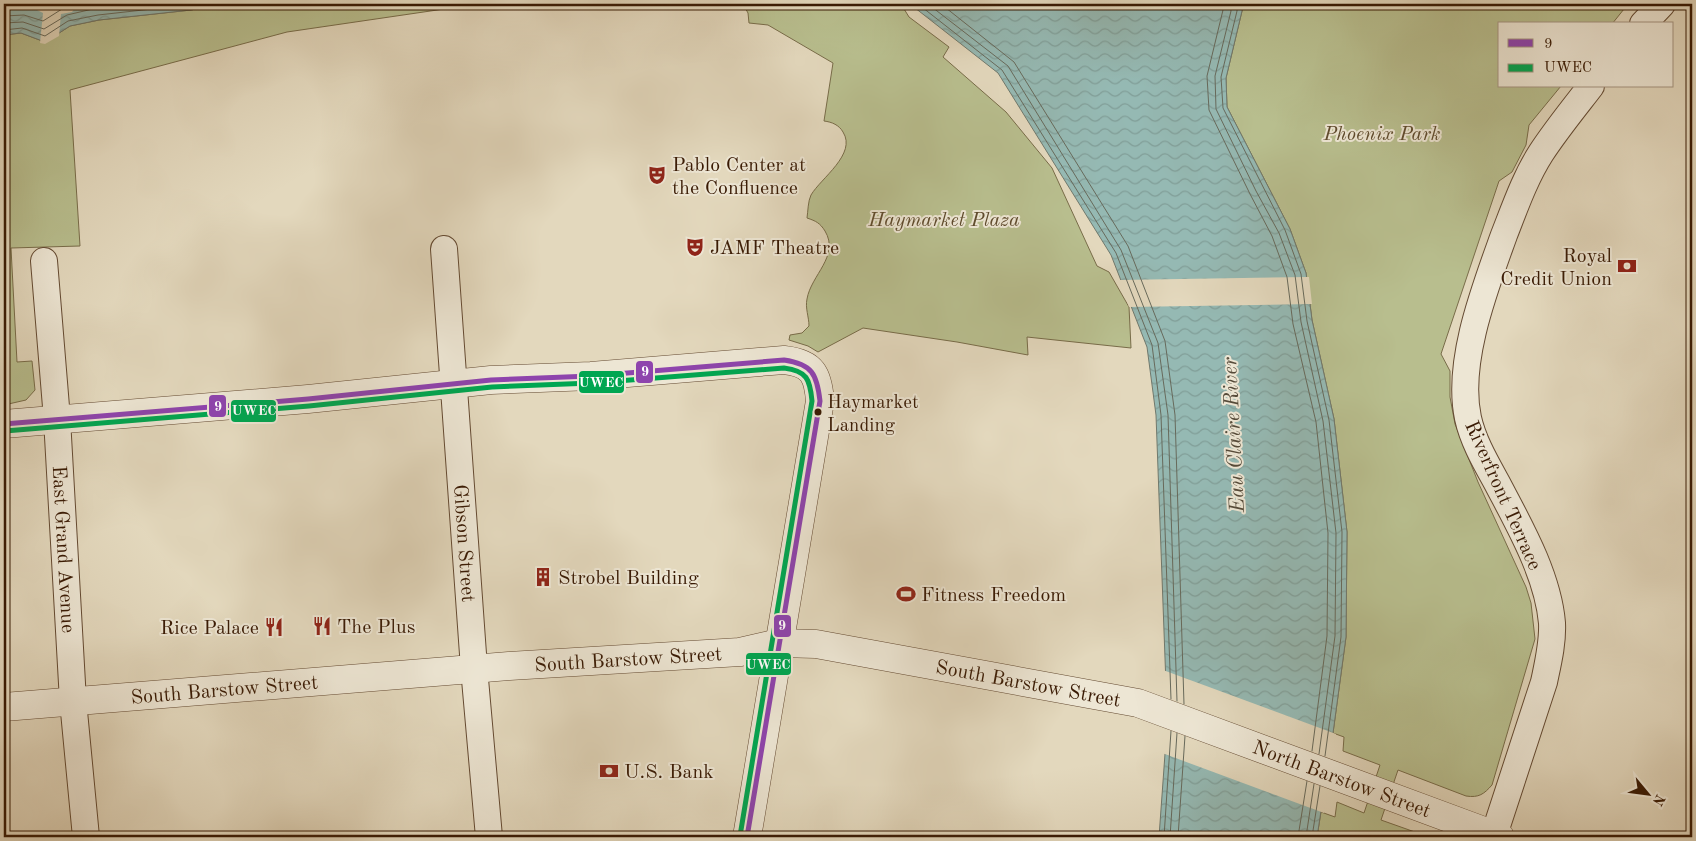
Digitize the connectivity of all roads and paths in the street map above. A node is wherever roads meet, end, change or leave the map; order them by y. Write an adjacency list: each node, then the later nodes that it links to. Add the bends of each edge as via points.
1 (1662, 4): 2 (street)
2 (1645, 22)
3 (1590, 88): 14 (street, Riverfront Terrace, via 1541,154 1527,179 1494,262 1471,334 1465,380 1468,418 1481,454 1521,529 1541,577 1549,599 1552,624 1550,657 1544,682)
4 (444, 248): 6 (street, Gibson Street)
5 (44, 261): 7 (street, East Grand Avenue)
6 (455, 385): 7 (street); 9 (street, via 784,360 807,367 818,381 820,401); 10 (street, Gibson Street)
7 (57, 419): 8 (street); 11 (street, East Grand Avenue)
8 (4, 424)
9 (779, 643): 10 (street, South Barstow Street, via 740,652); 13 (street, South Barstow Street, via 816,644 1138,703); 17 (street)
10 (474, 668): 11 (street, South Barstow Street); 16 (street, Gibson Street)
11 (73, 701): 12 (street, South Barstow Street); 15 (street, East Grand Avenue)
12 (4, 707)
13 (1240, 742): 14 (street, North Barstow Street)
14 (1497, 836)
15 (86, 837)
16 (489, 837)
17 (747, 837)

